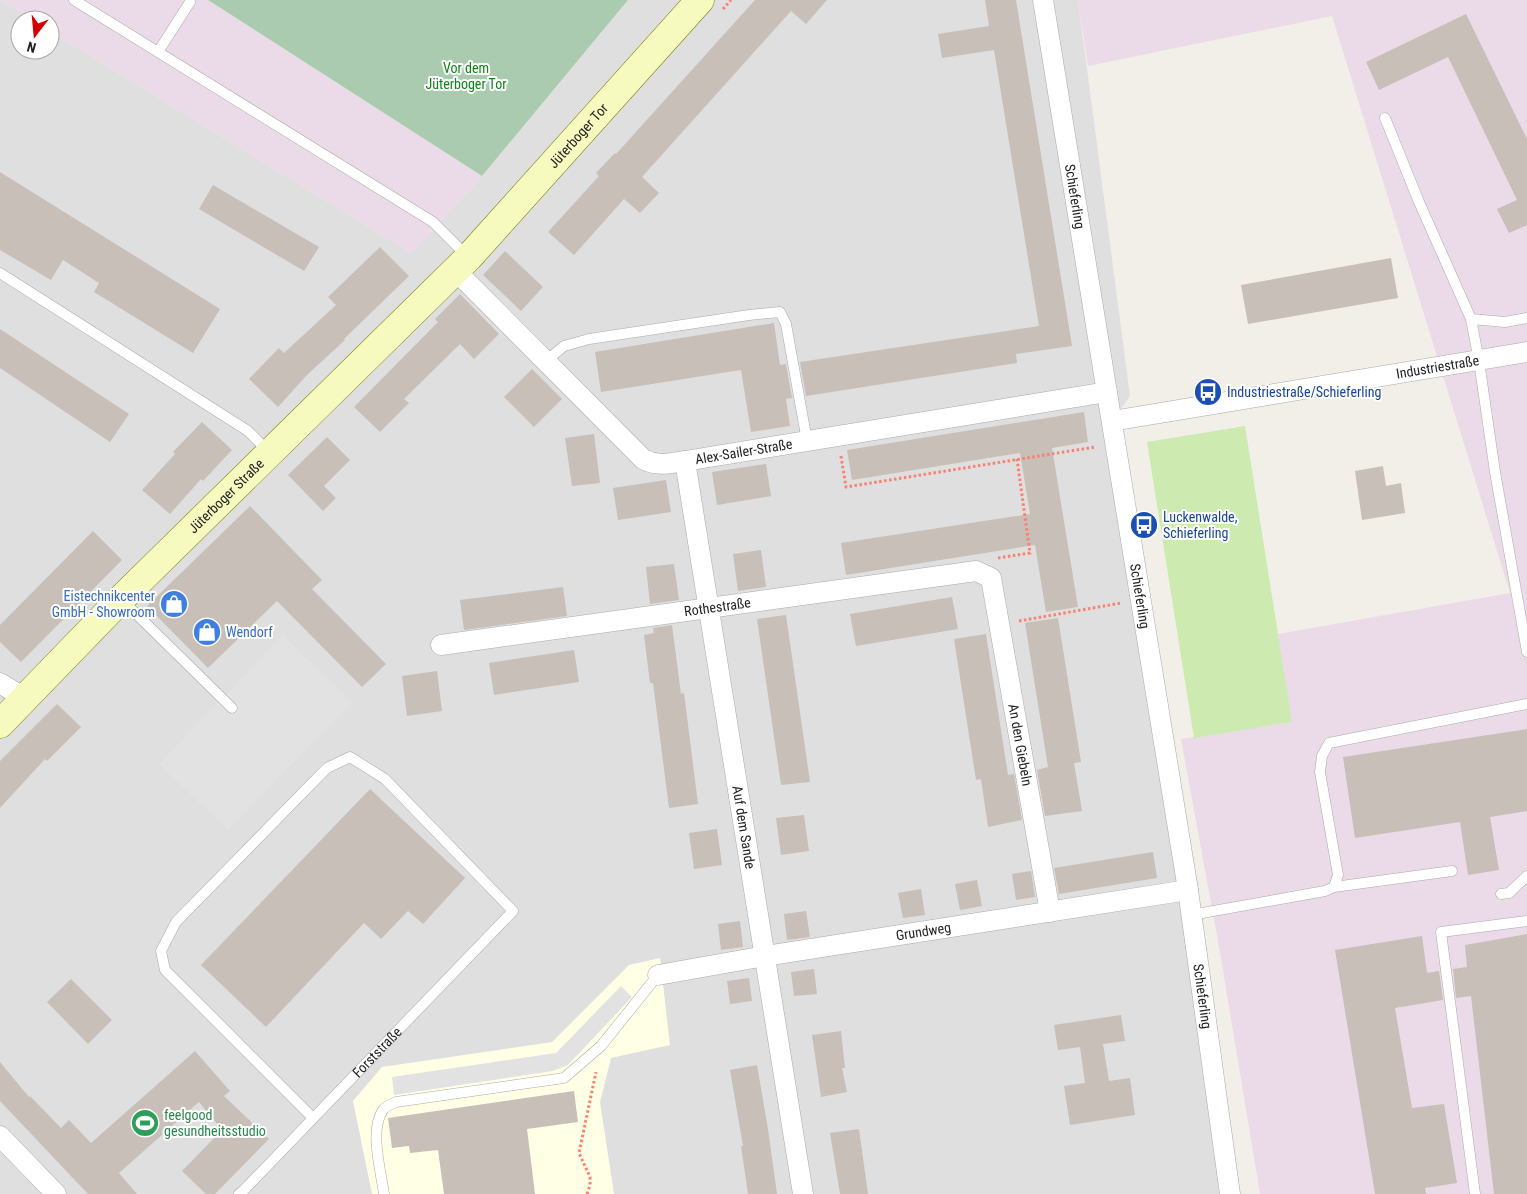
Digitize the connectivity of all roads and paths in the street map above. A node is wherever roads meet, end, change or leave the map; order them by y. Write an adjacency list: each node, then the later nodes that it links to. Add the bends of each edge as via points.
1 (74, 0): 5 (lane)
2 (700, 0): 7 (main road, Jüterboger Tor)
3 (1043, 0): 14 (street, Schieferling)
4 (190, 2): 5 (lane)
5 (158, 52): 7 (lane, via 433,222)
6 (1385, 118): 10 (lane)
7 (462, 264): 12 (street, Alex-Sailer-Straße); 19 (main road, Jüterboger Straße)
8 (0, 273): 19 (lane, via 248,431)
9 (1527, 318): 10 (lane, via 1505,322)
10 (1471, 319): 13 (lane)
11 (1527, 352): 13 (street, Industriestraße)
12 (546, 361): 17 (lane, via 564,346 589,339 780,312 786,324); 21 (street, Alex-Sailer-Straße, via 644,458 661,465)
13 (1479, 361): 15 (street, Industriestraße); 28 (lane)
14 (1107, 392): 15 (street, Schieferling); 16 (street, Alex-Sailer-Straße)
15 (1112, 421): 18 (street, Schieferling)
16 (837, 436): 17 (street, Alex-Sailer-Straße); 20 (path, via 846,486)
17 (807, 441): 21 (street, Alex-Sailer-Straße)
18 (1115, 444): 20 (path); 24 (street, Schieferling)
19 (270, 453): 23 (main road, Jüterboger Straße)
20 (1017, 459): 22 (path, via 1030,553 994,558)
21 (685, 461): 25 (street, Auf dem Sande)
22 (987, 577): 25 (street, Rothestraße, via 976,570); 26 (street, An den Giebeln)
23 (122, 599): 30 (main road, Jüterboger Straße); 32 (lane)
24 (1140, 600): 26 (path); 37 (street, Schieferling)
25 (708, 607): 27 (street, Rothestraße); 42 (street, Auf dem Sande)
26 (999, 624): 39 (street, An den Giebeln)
27 (441, 645)
28 (1527, 652)
29 (0, 683): 30 (street)
30 (24, 698): 33 (main road, Jüterboger Straße)
31 (1527, 704): 36 (lane, via 1328,744 1320,772 1338,875)
32 (232, 708)
33 (0, 724)
34 (1452, 871): 36 (lane)
35 (1527, 876): 38 (lane, via 1509,893)
36 (1334, 887): 40 (lane)
37 (1188, 890): 39 (street, Grundweg); 40 (street, Schieferling)
38 (1501, 894)
39 (1050, 912): 42 (street, Grundweg)
40 (1191, 915): 52 (street, Schieferling)
41 (1527, 921): 53 (lane, via 1441,932)
42 (765, 956): 43 (street, Grundweg); 51 (street, Auf dem Sande)
43 (658, 975): 44 (lane)
44 (602, 1046): 49 (lane, via 564,1078 396,1102 384,1108 375,1132); 50 (path, via 579,1153 590,1178)
45 (313, 1118): 45 (lane, Forststraße, via 513,911 385,779 350,756 327,768 176,922 161,951 165,970); 48 (lane, Forststraße)
46 (0, 1136): 47 (street)
47 (56, 1194)
48 (239, 1194)
49 (384, 1194)
50 (587, 1194)
51 (803, 1194)
52 (1230, 1194)
53 (1475, 1194)

